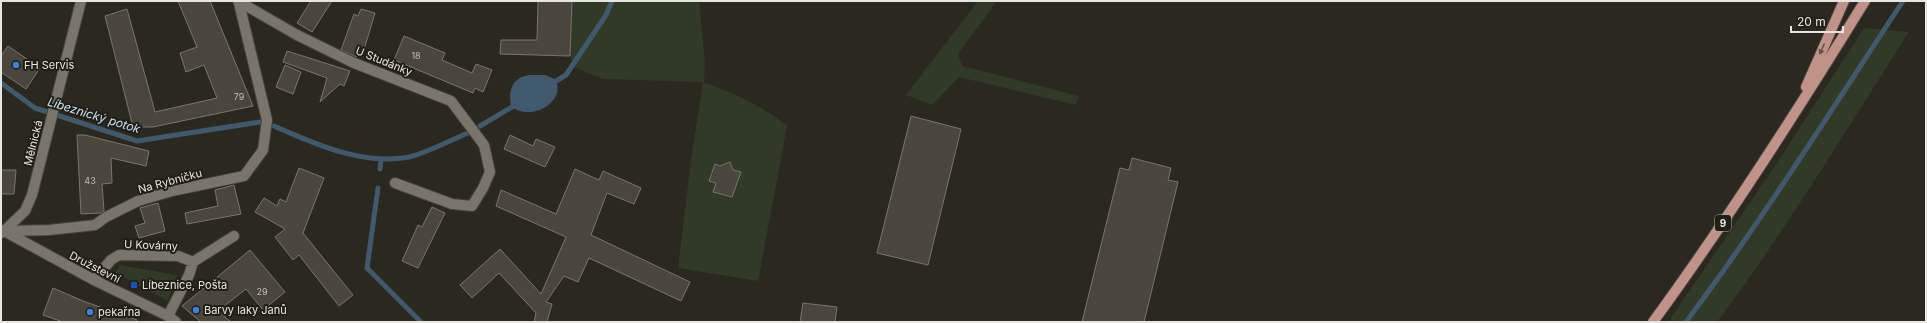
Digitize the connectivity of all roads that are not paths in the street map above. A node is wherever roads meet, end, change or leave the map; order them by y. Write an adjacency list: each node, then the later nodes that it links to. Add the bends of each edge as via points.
1 (81, 1): 7 (street, Mělnická, via 30,200 25,211)
2 (1844, 1): 5 (main road, one-way to 5)
3 (1865, 1): 5 (main road, 9)
4 (238, 2): 6 (street, U Studánky, via 354,63 451,101 484,145 490,172 472,206 452,204); 7 (street, Na Rybníčku, via 267,120 263,150 244,176 172,190 138,201 95,225)
5 (1790, 122): 12 (main road, 9)
6 (395, 183)
7 (3, 232): 10 (street, Družstevní)
8 (234, 236): 9 (street)
9 (192, 262): 10 (street, U Kovárny, via 178,256 119,255 111,260); 11 (street)
10 (94, 280): 11 (street, Družstevní)
11 (172, 319)
12 (1654, 322)

